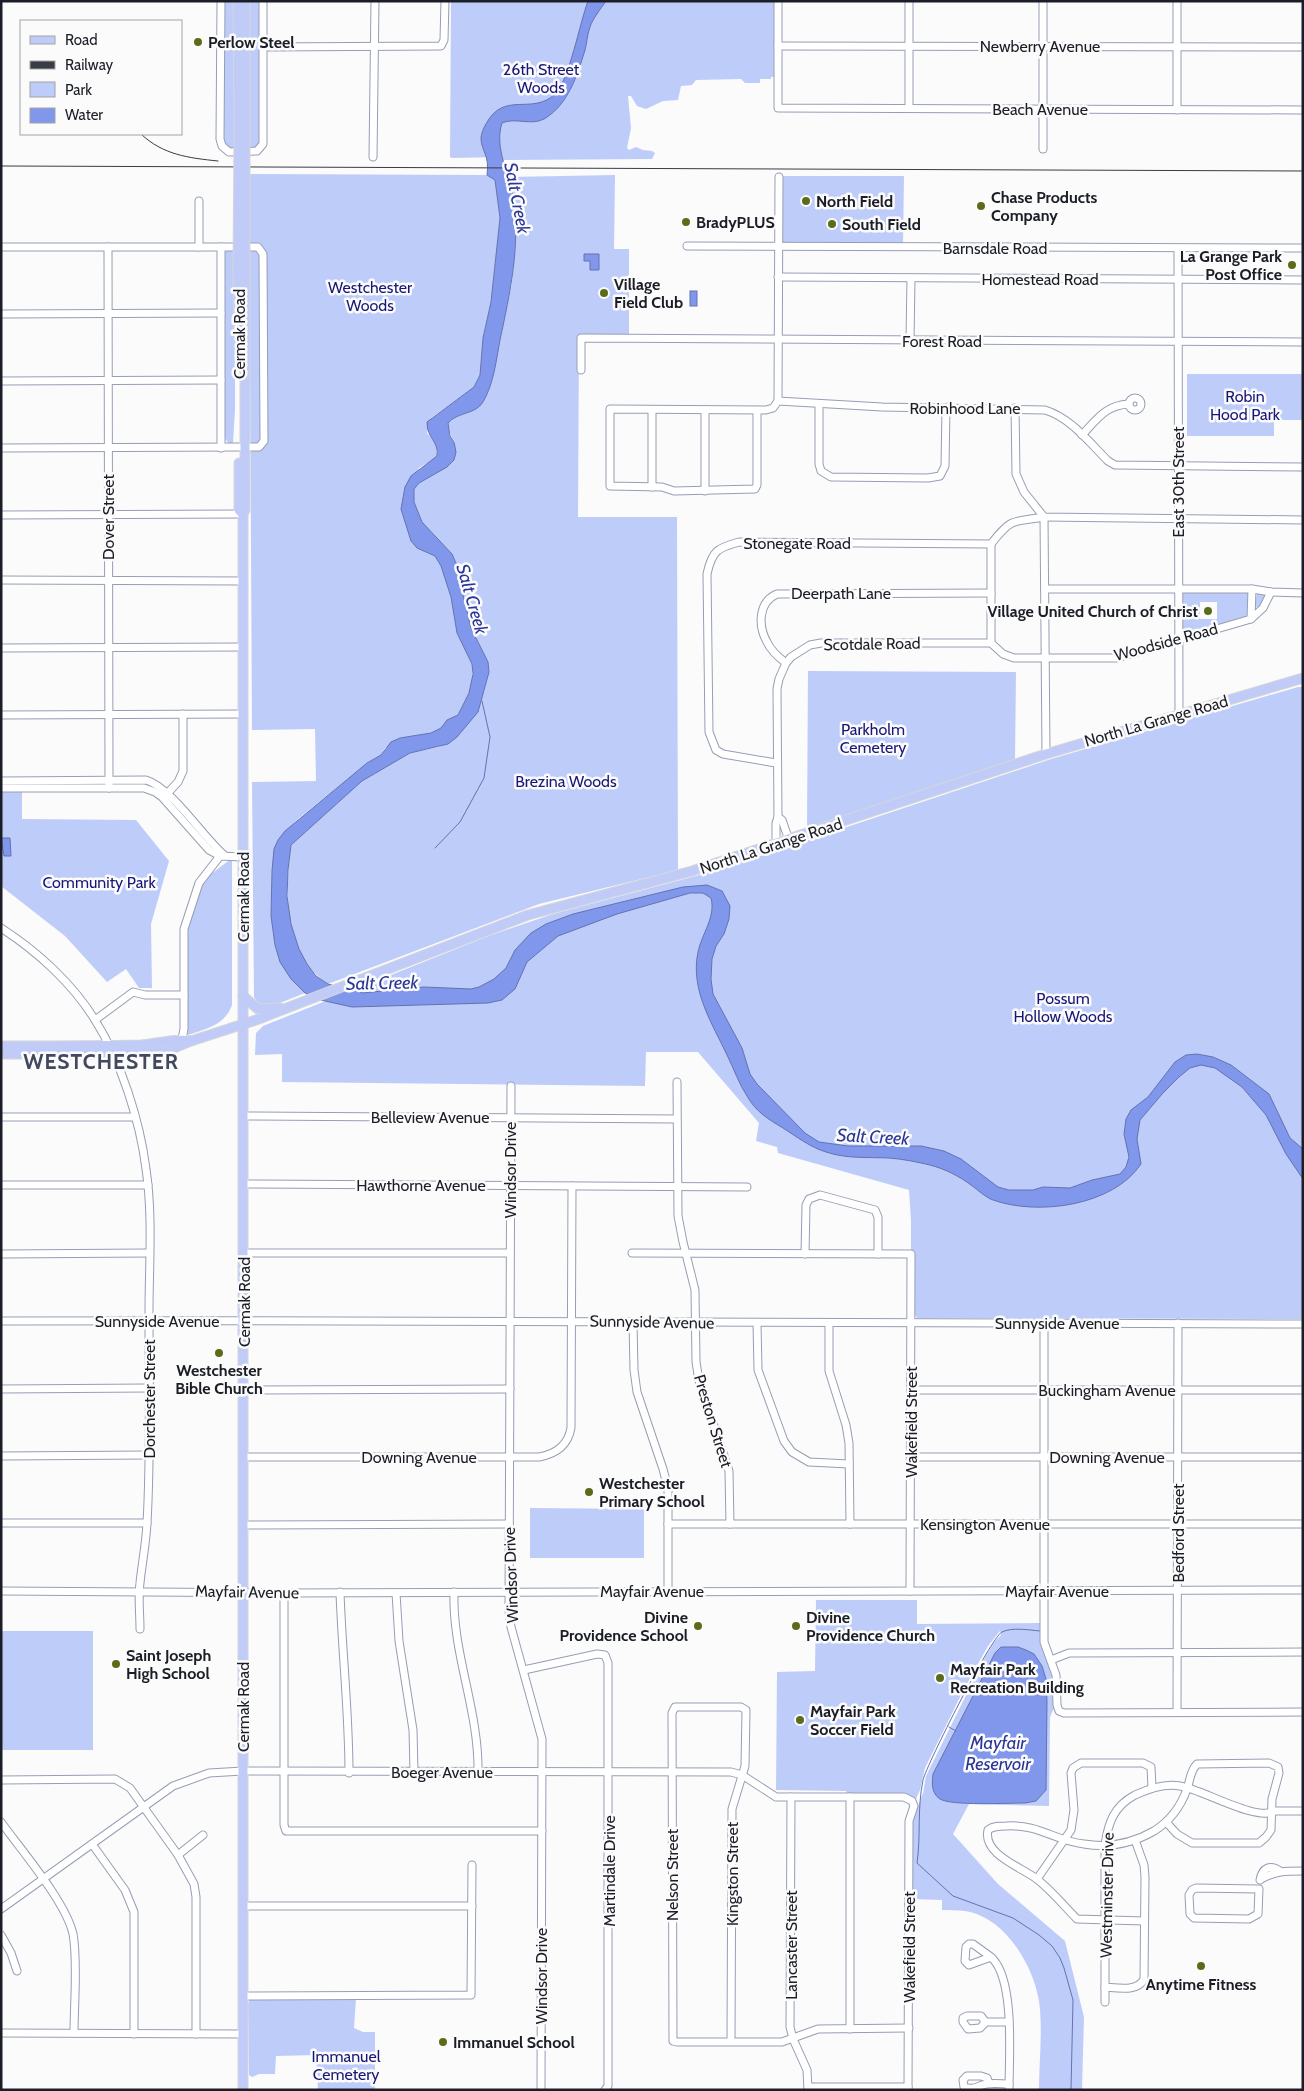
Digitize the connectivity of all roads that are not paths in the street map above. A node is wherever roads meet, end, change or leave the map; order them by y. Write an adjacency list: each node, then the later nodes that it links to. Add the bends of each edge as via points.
1 (221, 1): 14 (street, via 220,139 222,146 230,152 254,152 263,144)
2 (264, 1): 14 (street)
3 (374, 1): 10 (street)
4 (445, 1): 10 (street, via 443,45)
5 (778, 1): 11 (street)
6 (909, 1): 12 (street)
7 (1043, 1): 13 (street)
8 (1177, 1): 15 (street)
9 (241, 3): 57 (main road, Cermak Road, bridge)
10 (375, 46): 14 (street); 22 (street)
11 (778, 46): 12 (street, Newberry Avenue); 17 (street, Beach Avenue, via 778,108)
12 (909, 46): 13 (street, Newberry Avenue); 17 (street)
13 (1043, 46): 15 (street, Newberry Avenue); 18 (street)
14 (264, 47)
15 (1177, 47): 16 (street, Newberry Avenue); 19 (street)
16 (1303, 47)
17 (909, 108): 18 (street, Beach Avenue)
18 (1043, 109): 19 (street, Beach Avenue); 21 (street)
19 (1177, 110): 20 (street, Beach Avenue)
20 (1303, 110)
21 (1043, 149)
22 (373, 157)
23 (778, 177): 26 (street)
24 (199, 201): 29 (street)
25 (687, 246): 26 (street, Barnsdale Road)
26 (778, 246): 32 (street, Barnsdale Road); 33 (street)
27 (1, 247): 28 (street)
28 (108, 247): 29 (street); 38 (street, Dover Street)
29 (199, 247): 30 (street)
30 (221, 247): 39 (street, Cermak Road); 57 (street, Cermak Road, via 258,247 263,254 264,441 258,447)
31 (1303, 248): 32 (street, Barnsdale Road)
32 (1178, 249): 35 (street, East 30th Street)
33 (778, 277): 34 (street, Homestead Road); 40 (street)
34 (910, 278): 35 (street, Homestead Road); 41 (street)
35 (1178, 280): 36 (street, Homestead Road); 42 (street, East 30th Street)
36 (1303, 280)
37 (1, 314): 38 (street)
38 (108, 314): 39 (street); 47 (street, Dover Street)
39 (221, 314): 45 (street, Cermak Road)
40 (778, 340): 41 (street, Forest Road); 44 (street, Forest Road, via 582,338); 48 (street)
41 (910, 341): 42 (street, Forest Road)
42 (1178, 342): 43 (street, Forest Road); 61 (street, East 30th Street)
43 (1303, 342)
44 (581, 370)
45 (221, 380): 47 (street); 60 (street, Cermak Road)
46 (1, 381): 47 (street)
47 (108, 381): 59 (street, Dover Street)
48 (778, 401): 49 (street, Robinhood Lane); 55 (street, Robinhood Lane, via 770,410)
49 (819, 404): 51 (street, Robinhood Lane); 51 (street, via 818,464 821,471 831,477 940,476 945,466)
50 (1129, 404): 56 (street, via 1117,404 1106,410)
51 (946, 408): 52 (street, Robinhood Lane)
52 (1016, 408): 56 (street, Robinhood Lane, via 1055,413); 68 (street, via 1016,474 1024,492)
53 (652, 410): 54 (street, Robinhood Lane); 63 (street); 63 (street, Robinhood Lane, via 610,409 610,486)
54 (705, 410): 55 (street, Robinhood Lane); 64 (street)
55 (757, 410): 64 (street, via 756,488 750,491)
56 (1082, 435): 61 (street, Robinhood Lane, via 1115,465)
57 (242, 447): 60 (street); 65 (main road, Cermak Road, via 239,510)
58 (1, 448): 59 (street)
59 (108, 448): 60 (street); 67 (street, Dover Street)
60 (221, 448)
61 (1178, 466): 62 (street, Robinhood Lane); 69 (street, East 30th Street)
62 (1303, 467)
63 (652, 487): 64 (street)
64 (706, 491)
65 (242, 514): 67 (street); 74 (main road, Cermak Road)
66 (1, 515): 67 (street)
67 (108, 515): 73 (street, Dover Street)
68 (1044, 517): 69 (street); 71 (street, via 1010,523); 75 (street)
69 (1178, 519): 70 (street); 76 (street, East 30th Street)
70 (1303, 520)
71 (991, 544): 79 (street); 96 (street, Stonegate Road, via 738,542 712,556 707,574 709,732 716,750 723,754)
72 (1, 580): 73 (street)
73 (108, 581): 74 (street); 86 (street, Dover Street)
74 (243, 581): 84 (main road, Cermak Road)
75 (1045, 589): 76 (street); 87 (street)
76 (1178, 589): 77 (street); 82 (street, East 30th Street)
77 (1252, 589): 78 (street); 81 (street)
78 (1271, 592): 80 (street); 81 (street, via 1264,608)
79 (991, 593): 83 (street); 88 (street, Deerpath Lane, via 777,594 765,604 761,625 767,644)
80 (1303, 593)
81 (1251, 619): 82 (street, Woodside Road)
82 (1178, 641): 87 (street, Woodside Road, via 1117,658); 93 (street, East 30th Street)
83 (991, 643): 87 (street, Woodside Road, via 1003,654 1014,658); 88 (street, Scotdale Road, via 821,643 800,650)
84 (243, 647): 86 (street); 92 (main road, Cermak Road)
85 (1, 648): 86 (street)
86 (108, 648): 90 (street, Dover Street)
87 (1045, 658): 95 (street)
88 (786, 663): 96 (street, Scotdale Road, via 776,689)
89 (1303, 678): 93 (main road, North La Grange Road)
90 (108, 714): 91 (street); 94 (street); 98 (street, Dover Street)
91 (183, 714): 92 (street); 100 (street, via 183,771)
92 (243, 714): 105 (main road, Cermak Road)
93 (1179, 714): 95 (main road, North La Grange Road)
94 (1, 715)
95 (1046, 754): 102 (main road, North La Grange Road)
96 (776, 763): 101 (street, Scotdale Road)
97 (1, 780): 98 (street)
98 (109, 784): 99 (street); 100 (street, via 146,780 158,786)
99 (1, 788)
100 (165, 796): 104 (street)
101 (778, 817): 102 (street, Scotdale Road); 103 (street, Scotdale Road)
102 (789, 840): 103 (main road, North La Grange Road)
103 (776, 844): 109 (main road, North La Grange Road, via 692,871 528,915)
104 (222, 856): 105 (street); 107 (street, via 199,883 184,928)
105 (242, 857): 108 (main road, Cermak Road)
106 (1, 928): 110 (street, Dorchester Street, via 54,971)
107 (184, 995): 110 (street, via 133,992); 112 (street, via 184,1029)
108 (243, 996): 109 (main road, via 258,1009); 111 (main road, Cermak Road)
109 (297, 1005): 111 (main road, North La Grange Road)
110 (95, 1020): 114 (street, Dorchester Street)
111 (244, 1025): 112 (main road, North La Grange Road); 118 (main road, Cermak Road)
112 (188, 1040): 114 (main road, North La Grange Road, via 167,1051)
113 (1, 1046): 114 (main road)
114 (110, 1050): 115 (main road); 120 (street, Dorchester Street)
115 (1, 1054)
116 (677, 1082): 122 (street, Preston Street)
117 (511, 1086): 121 (street, Windsor Drive)
118 (244, 1116): 121 (street, Belleview Avenue); 123 (main road, Cermak Road)
119 (1, 1117): 120 (street)
120 (135, 1117): 125 (street, Dorchester Street)
121 (510, 1117): 122 (street, Belleview Avenue); 126 (street, Windsor Drive)
122 (676, 1119): 128 (street, Preston Street)
123 (244, 1184): 126 (street, Hawthorne Avenue); 131 (main road, Cermak Road)
124 (1, 1185): 125 (street)
125 (148, 1185): 130 (street, Dorchester Street)
126 (510, 1186): 127 (street, Hawthorne Avenue); 132 (street, Windsor Drive)
127 (572, 1186): 128 (street, Hawthorne Avenue); 138 (street, Downing Avenue)
128 (677, 1186): 129 (street, Hawthorne Avenue); 134 (street, Preston Street, via 679,1224)
129 (747, 1187)
130 (149, 1253): 135 (street); 139 (street, Dorchester Street)
131 (244, 1253): 132 (street); 140 (main road, Cermak Road)
132 (510, 1253): 141 (street, Windsor Drive)
133 (632, 1253): 134 (street)
134 (686, 1253): 136 (street); 146 (street, Preston Street, via 695,1290)
135 (1, 1254)
136 (805, 1254): 137 (street); 137 (street, via 806,1205 809,1199 820,1195 875,1210 878,1217)
137 (878, 1254): 145 (street, Wakefield Street, via 911,1254)
138 (572, 1320): 141 (street, Sunnyside Avenue); 143 (street, Sunnyside Avenue); 162 (street, Downing Avenue, via 568,1438 554,1452 539,1457)
139 (149, 1321): 140 (street, Sunnyside Avenue); 142 (street, Sunnyside Avenue); 151 (street, Dorchester Street)
140 (244, 1321): 141 (street, Sunnyside Avenue); 154 (main road, Cermak Road)
141 (510, 1321): 153 (street, Windsor Drive)
142 (1, 1322)
143 (633, 1322): 146 (street, Sunnyside Avenue); 171 (street, via 635,1382 665,1476)
144 (829, 1322): 145 (street, Sunnyside Avenue); 147 (street, Sunnyside Avenue); 167 (street, via 830,1371 846,1425)
145 (911, 1322): 148 (street, Sunnyside Avenue); 155 (street, Wakefield Street)
146 (697, 1323): 147 (street, Sunnyside Avenue); 172 (street, Preston Street, via 698,1372 729,1471)
147 (757, 1323): 167 (street, via 758,1370 784,1441 803,1460)
148 (1044, 1323): 149 (street, Sunnyside Avenue); 156 (street)
149 (1178, 1323): 150 (street, Sunnyside Avenue); 157 (street, Bedford Street)
150 (1303, 1324)
151 (149, 1388): 152 (street); 159 (street, Dorchester Street)
152 (1, 1389)
153 (510, 1389): 154 (street); 162 (street, Windsor Drive)
154 (244, 1390): 166 (main road, Cermak Road)
155 (911, 1390): 156 (street, Buckingham Avenue); 163 (street, Wakefield Street)
156 (1044, 1390): 157 (street, Buckingham Avenue); 164 (street)
157 (1178, 1390): 158 (street, Buckingham Avenue); 161 (street, Bedford Street)
158 (1303, 1390)
159 (148, 1455): 160 (street); 169 (street, Dorchester Street)
160 (1, 1456)
161 (1178, 1456): 164 (street, Downing Avenue); 165 (street, Downing Avenue); 176 (street, Bedford Street)
162 (510, 1457): 166 (street, Downing Avenue); 170 (street, Windsor Drive)
163 (910, 1457): 164 (street, Downing Avenue); 174 (street, Wakefield Street)
164 (1045, 1457): 175 (street)
165 (1303, 1457)
166 (243, 1458): 178 (main road, Cermak Road)
167 (849, 1464): 173 (street)
168 (1, 1523): 169 (street)
169 (147, 1523): 181 (street, Dorchester Street)
170 (509, 1524): 178 (street); 182 (street, Windsor Drive)
171 (668, 1524): 172 (street, Kensington Avenue); 190 (street)
172 (730, 1524): 173 (street, Kensington Avenue)
173 (850, 1524): 174 (street, Kensington Avenue)
174 (910, 1524): 175 (street, Kensington Avenue); 183 (street, Wakefield Street)
175 (1044, 1524): 176 (street, Kensington Avenue); 184 (street)
176 (1178, 1524): 177 (street, Kensington Avenue); 185 (street, Bedford Street)
177 (1303, 1524)
178 (243, 1525): 186 (main road, Cermak Road)
179 (1303, 1590): 185 (street, Mayfair Avenue)
180 (1, 1591): 181 (street, Mayfair Avenue)
181 (140, 1591): 186 (street, Mayfair Avenue); 192 (street, Dorchester Street)
182 (509, 1591): 189 (street, Mayfair Avenue); 190 (street, Mayfair Avenue); 196 (street, Windsor Drive, via 511,1623)
183 (910, 1591): 184 (street, Mayfair Avenue); 190 (street, Mayfair Avenue)
184 (1044, 1591): 185 (street, Mayfair Avenue); 195 (street, via 1044,1642)
185 (1177, 1591): 194 (street, Bedford Street)
186 (242, 1592): 191 (street, Mayfair Avenue); 200 (main road, Cermak Road)
187 (340, 1592): 188 (street, Mayfair Avenue); 191 (street, Mayfair Avenue); 207 (street)
188 (396, 1592): 189 (street, Mayfair Avenue); 201 (street, via 399,1641 413,1730)
189 (454, 1592): 202 (street, via 454,1625 476,1728)
190 (668, 1592)
191 (284, 1593): 206 (street)
192 (140, 1629)
193 (1303, 1652): 194 (street)
194 (1177, 1653): 195 (street, via 1069,1654); 198 (street, Bedford Street)
195 (1051, 1660): 198 (street, via 1056,1675 1059,1711)
196 (524, 1670): 203 (street, Windsor Drive, via 542,1736); 204 (street, Martindale Drive, via 590,1655 605,1655 609,1669)
197 (673, 1709): 205 (street, Nelson Street); 208 (street, Kingston Street, via 745,1708 746,1762)
198 (1177, 1712): 199 (street)
199 (1303, 1712)
200 (243, 1771): 206 (street, Boeger Avenue); 214 (street, Boeger Avenue, via 209,1773 190,1779); 233 (main road, Cermak Road)
201 (414, 1772): 202 (street, Boeger Avenue); 207 (street, Boeger Avenue)
202 (478, 1772): 203 (street, Boeger Avenue)
203 (542, 1772): 204 (street, Boeger Avenue); 221 (street, Windsor Drive)
204 (609, 1772): 205 (street, Boeger Avenue); 259 (street, Martindale Drive)
205 (672, 1772): 208 (street, Boeger Avenue, via 731,1772); 254 (street, Nelson Street, via 672,2041)
206 (284, 1773): 207 (street, Boeger Avenue); 221 (street, via 286,1831)
207 (349, 1773)
208 (742, 1775): 212 (street, Boeger Avenue, via 772,1795); 254 (street, Kingston Street, via 732,1809)
209 (1, 1780): 214 (street, via 115,1779 130,1788)
210 (1152, 1788): 211 (street, Westminster Drive, via 1168,1785); 223 (street, via 1151,1767 1142,1763 1081,1763 1071,1772 1073,1823); 226 (street, Westminster Drive, via 1130,1798 1113,1814 1107,1827)
211 (1187, 1788): 217 (street, Westminster Drive, via 1242,1808); 217 (street, via 1197,1764 1273,1764 1279,1773); 220 (street)
212 (791, 1797): 213 (street, Boeger Avenue); 253 (street, Lancaster Street, via 790,2027)
213 (850, 1797): 215 (street, Boeger Avenue, via 901,1797 910,1800); 247 (street)
214 (143, 1806): 225 (street, Boeger Avenue); 227 (street)
215 (914, 1806): 246 (street, Wakefield Street, via 909,1821)
216 (1303, 1811): 217 (street, Westminster Drive)
217 (1271, 1813): 218 (street); 220 (street, via 1270,1830 1256,1844 1192,1843)
218 (1303, 1816)
219 (1, 1822): 230 (street)
220 (1166, 1822): 224 (street)
221 (542, 1831): 261 (street, Windsor Drive)
222 (203, 1835): 227 (street)
223 (1066, 1839): 226 (street); 231 (street); 231 (street, via 1022,1825 988,1830 988,1840 998,1853 1014,1867)
224 (1135, 1840): 226 (street); 237 (street, via 1144,1865)
225 (92, 1844): 230 (street, Boeger Avenue); 250 (street, via 125,1890 134,1912)
226 (1105, 1845): 236 (street, Westminster Drive)
227 (178, 1855): 251 (street, via 191,1878 196,1897)
228 (472, 1865): 234 (street)
229 (1303, 1871): 232 (street, via 1266,1868)
230 (42, 1879): 235 (street, Boeger Avenue); 249 (street, via 64,1910 73,1934)
231 (1037, 1879): 236 (street, via 1077,1919)
232 (1258, 1889): 232 (street, via 1194,1889 1190,1895 1190,1914 1196,1919 1254,1918 1259,1909)
233 (243, 1906): 234 (street); 242 (main road, Cermak Road)
234 (472, 1906): 242 (street, via 471,1995)
235 (1, 1909)
236 (1105, 1920): 237 (street); 241 (street, Westminster Drive)
237 (1144, 1920): 241 (street, via 1144,1979 1135,1988)
238 (1, 1935): 240 (street)
239 (991, 1957): 239 (street, via 967,1964 965,1949 971,1943); 245 (street, via 1003,1979)
240 (17, 1971)
241 (1105, 1988): 243 (street, Westminster Drive)
242 (243, 1996): 252 (main road, Cermak Road)
243 (1105, 2002)
244 (985, 2022): 245 (street)
245 (1009, 2022): 256 (street)
246 (909, 2028): 247 (street); 258 (street, Wakefield Street)
247 (850, 2029): 253 (street, via 813,2030)
248 (1, 2033): 249 (street)
249 (74, 2034): 250 (street)
250 (134, 2034): 251 (street)
251 (196, 2034): 252 (street)
252 (243, 2034): 260 (main road, Cermak Road)
253 (793, 2039): 254 (street); 257 (street, Lancaster Street, via 806,2066)
254 (731, 2042)
255 (989, 2084): 256 (street)
256 (1009, 2087)
257 (808, 2088): 258 (street)
258 (908, 2088)
259 (606, 2089)
260 (243, 2090)
261 (541, 2090)

